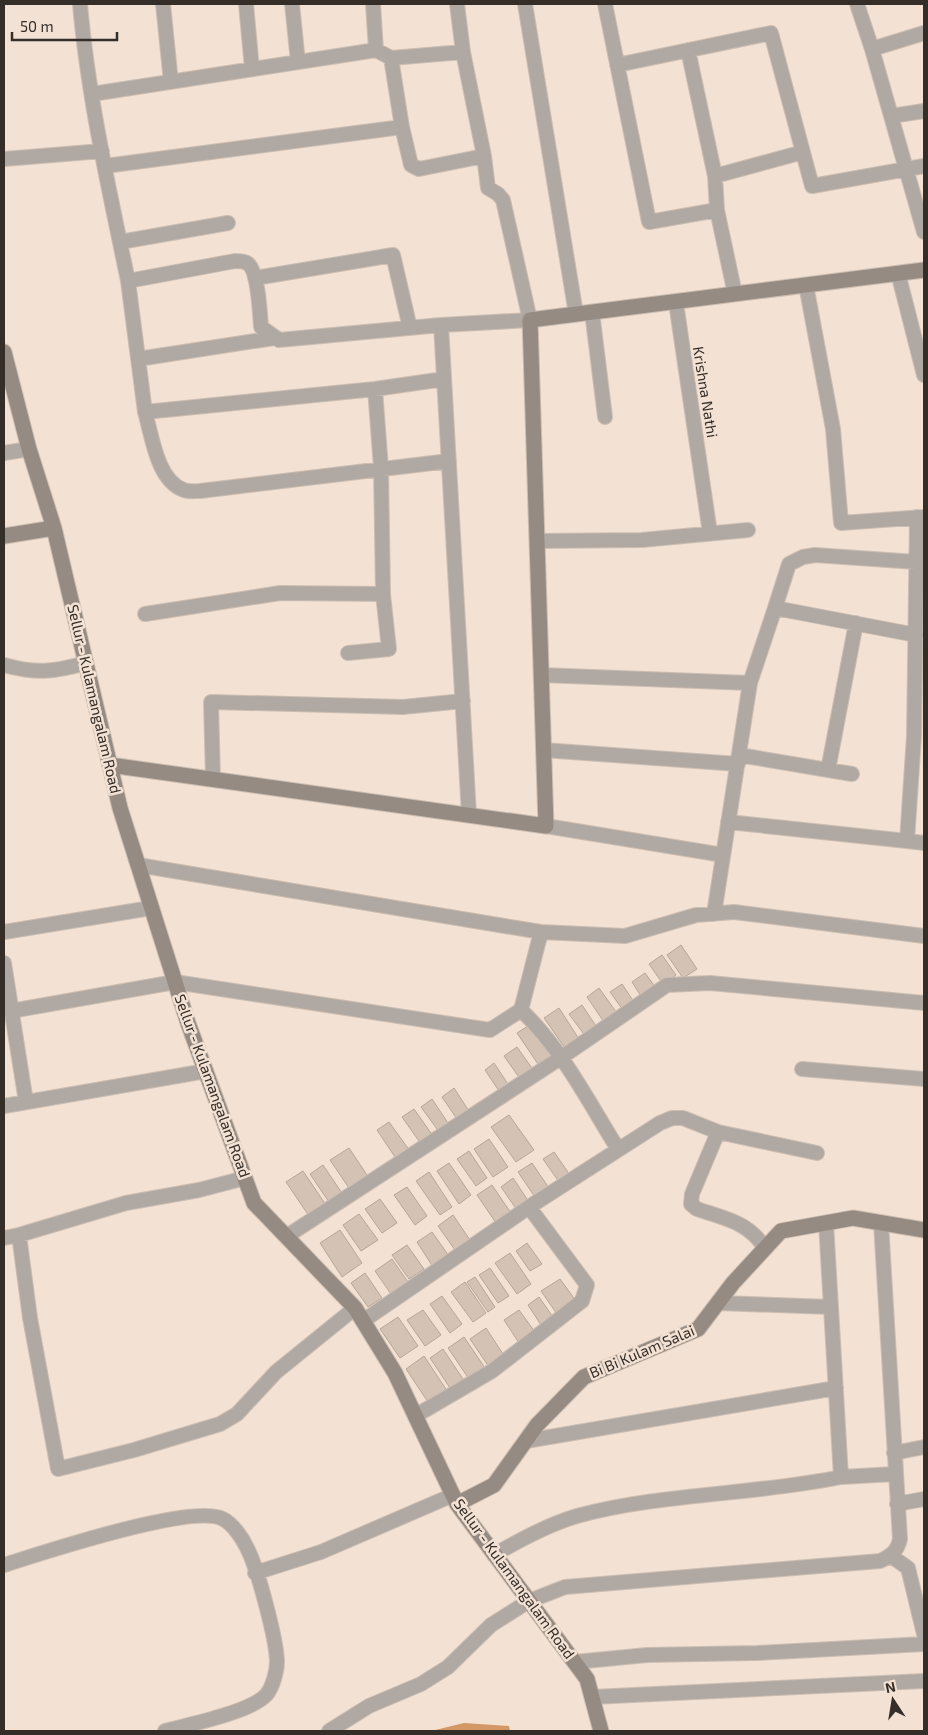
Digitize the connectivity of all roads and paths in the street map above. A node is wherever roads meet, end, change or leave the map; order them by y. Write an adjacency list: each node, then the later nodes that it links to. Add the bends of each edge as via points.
1 (80, 4): 20 (street, via 84,53)
2 (163, 4): 19 (street)
3 (246, 4): 18 (street)
4 (292, 4): 16 (street)
5 (373, 4): 12 (street)
6 (457, 4): 14 (street)
7 (525, 4): 44 (street)
8 (605, 4): 17 (street)
9 (857, 4): 11 (street)
10 (924, 33): 11 (street)
11 (872, 49): 22 (street)
12 (376, 50): 15 (street); 16 (street)
13 (688, 50): 17 (street); 25 (street, via 771,33); 31 (street)
14 (463, 52): 15 (street); 26 (street)
15 (391, 58): 23 (street)
16 (298, 62): 18 (street)
17 (617, 65): 32 (street, via 649,222)
18 (252, 69): 19 (street)
19 (171, 82): 20 (street)
20 (92, 94): 24 (street)
21 (924, 111): 22 (street)
22 (891, 116): 30 (street)
23 (402, 127): 26 (street, via 407,156 411,165 419,169); 28 (street)
24 (102, 150): 27 (street); 28 (street)
25 (803, 152): 30 (street, via 812,186); 31 (street)
26 (484, 156): 45 (street, via 488,188 502,200)
27 (4, 159)
28 (105, 166): 35 (street)
29 (924, 166): 30 (street)
30 (906, 168): 34 (street)
31 (715, 176): 32 (street)
32 (716, 210): 41 (street)
33 (228, 223): 35 (street)
34 (924, 232)
35 (120, 242): 39 (street)
36 (924, 270): 37 (street)
37 (898, 274): 40 (street); 52 (street)
38 (255, 278): 39 (street, via 246,262 235,261); 47 (street, via 393,255); 48 (street, via 261,328)
39 (128, 281): 50 (street)
40 (806, 285): 41 (street); 61 (street, via 832,429 841,523)
41 (735, 294): 42 (street)
42 (676, 303): 43 (street); 64 (street, Krishna Nathi)
43 (592, 312): 44 (street); 56 (street)
44 (576, 314): 45 (street)
45 (530, 320): 46 (street); 66 (street)
46 (441, 325): 47 (street); 53 (street)
47 (410, 328): 48 (street)
48 (274, 338): 50 (street)
49 (4, 352): 51 (street, Sellur - Kulamangalam Road)
50 (138, 359): 55 (street)
51 (7, 375): 57 (street, Sellur - Kulamangalam Road)
52 (924, 375)
53 (444, 379): 54 (street); 59 (street)
54 (375, 389): 55 (street); 60 (street)
55 (145, 412): 60 (street, via 163,471 184,490 200,491)
56 (606, 417)
57 (29, 449): 58 (street); 62 (street, Sellur - Kulamangalam Road)
58 (4, 453)
59 (449, 461): 60 (street); 78 (street)
60 (381, 468): 68 (street)
61 (921, 517): 67 (street)
62 (54, 528): 65 (street); 74 (street, Sellur - Kulamangalam Road)
63 (748, 530): 64 (street)
64 (710, 533): 66 (street, via 642,540)
65 (4, 536)
66 (537, 541): 76 (street)
67 (916, 562): 69 (street, via 815,555 803,557 789,564); 72 (street)
68 (382, 594): 70 (street, via 280,593); 73 (street, via 389,649)
69 (776, 608): 71 (street); 77 (street)
70 (146, 614)
71 (856, 623): 72 (street); 82 (street)
72 (916, 635): 88 (street)
73 (348, 652)
74 (86, 664): 75 (street, via 54,672); 81 (street, Sellur - Kulamangalam Road)
75 (4, 665)
76 (541, 675): 77 (street); 79 (street)
77 (750, 683): 80 (street)
78 (463, 701): 84 (street, via 403,706 211,702); 85 (street)
79 (543, 750): 80 (street); 87 (street)
80 (738, 759): 82 (street); 86 (street)
81 (110, 765): 84 (street); 91 (street, Sellur - Kulamangalam Road)
82 (828, 770): 83 (street)
83 (852, 774)
84 (213, 780): 85 (street)
85 (469, 815): 87 (street)
86 (728, 822): 88 (street); 90 (street)
87 (546, 826): 90 (street)
88 (907, 841): 89 (street)
89 (924, 843)
90 (723, 855): 93 (street)
91 (138, 865): 92 (street, Sellur - Kulamangalam Road); 95 (street)
92 (151, 908): 94 (street); 98 (street, Sellur - Kulamangalam Road)
93 (714, 914): 95 (street, via 696,915 625,936); 96 (street, via 734,912)
94 (4, 932)
95 (541, 932): 101 (street)
96 (924, 936)
97 (4, 964): 99 (street)
98 (175, 982): 101 (street, via 490,1030); 102 (street); 105 (street, Sellur - Kulamangalam Road)
99 (6, 995): 102 (street)
100 (924, 1003): 103 (street, via 710,983 667,985)
101 (521, 1010): 103 (street)
102 (11, 1012): 107 (street)
103 (562, 1057): 110 (street); 118 (street)
104 (802, 1068): 106 (street)
105 (206, 1071): 107 (street); 112 (street, Sellur - Kulamangalam Road)
106 (924, 1079)
107 (26, 1102): 108 (street)
108 (4, 1106)
109 (718, 1132): 110 (street, via 683,1118 672,1118); 111 (street); 120 (street, via 692,1194 691,1204 749,1229)
110 (618, 1149): 113 (street)
111 (817, 1153)
112 (245, 1178): 117 (street, via 126,1203); 118 (street, Sellur - Kulamangalam Road, via 254,1203)
113 (529, 1207): 123 (street); 125 (street, via 587,1285 582,1301 492,1371)
114 (826, 1223): 115 (street, Bi Bi Kulam Salai, via 852,1218); 120 (street, Bi Bi Kulam Salai, via 781,1231); 122 (street)
115 (881, 1223): 116 (street, Bi Bi Kulam Salai); 128 (street)
116 (924, 1230)
117 (20, 1235): 119 (street); 123 (street, via 30,1318 58,1469 220,1424 237,1414 276,1372)
118 (287, 1236): 123 (street, Sellur - Kulamangalam Road)
119 (4, 1238)
120 (765, 1248): 121 (street, Bi Bi Kulam Salai)
121 (718, 1303): 122 (street); 126 (street, Bi Bi Kulam Salai, via 698,1329 584,1377 537,1425)
122 (831, 1307): 124 (street)
123 (359, 1314): 125 (street, Sellur - Kulamangalam Road, via 395,1373)
124 (836, 1388): 126 (street); 130 (street)
125 (415, 1416): 132 (street, Sellur - Kulamangalam Road)
126 (526, 1441): 132 (street, Bi Bi Kulam Salai, via 494,1485)
127 (924, 1447): 128 (street)
128 (894, 1453): 129 (street)
129 (895, 1474): 130 (street); 133 (street)
130 (841, 1477): 134 (street, via 652,1502 578,1516 535,1532)
131 (924, 1499): 133 (street)
132 (455, 1500): 134 (street, Sellur - Kulamangalam Road); 137 (street, via 322,1552)
133 (897, 1504): 135 (street, via 900,1539)
134 (494, 1555): 138 (street, Sellur - Kulamangalam Road)
135 (891, 1556): 138 (street, via 880,1561 565,1587); 139 (street, via 908,1568)
136 (4, 1565): 137 (street, via 83,1541 200,1514 223,1519 236,1532 248,1549)
137 (255, 1572): 144 (street, via 277,1662 274,1681 267,1694 248,1708)
138 (529, 1601): 141 (street, Sellur - Kulamangalam Road); 145 (street, via 492,1625 448,1667 421,1684 369,1706)
139 (924, 1634)
140 (924, 1644): 141 (street, via 647,1655)
141 (574, 1662): 143 (street, Sellur - Kulamangalam Road, via 587,1679)
142 (924, 1681): 143 (street)
143 (592, 1697): 146 (street, Sellur - Kulamangalam Road)
144 (166, 1731)
145 (329, 1731)
146 (601, 1731)

